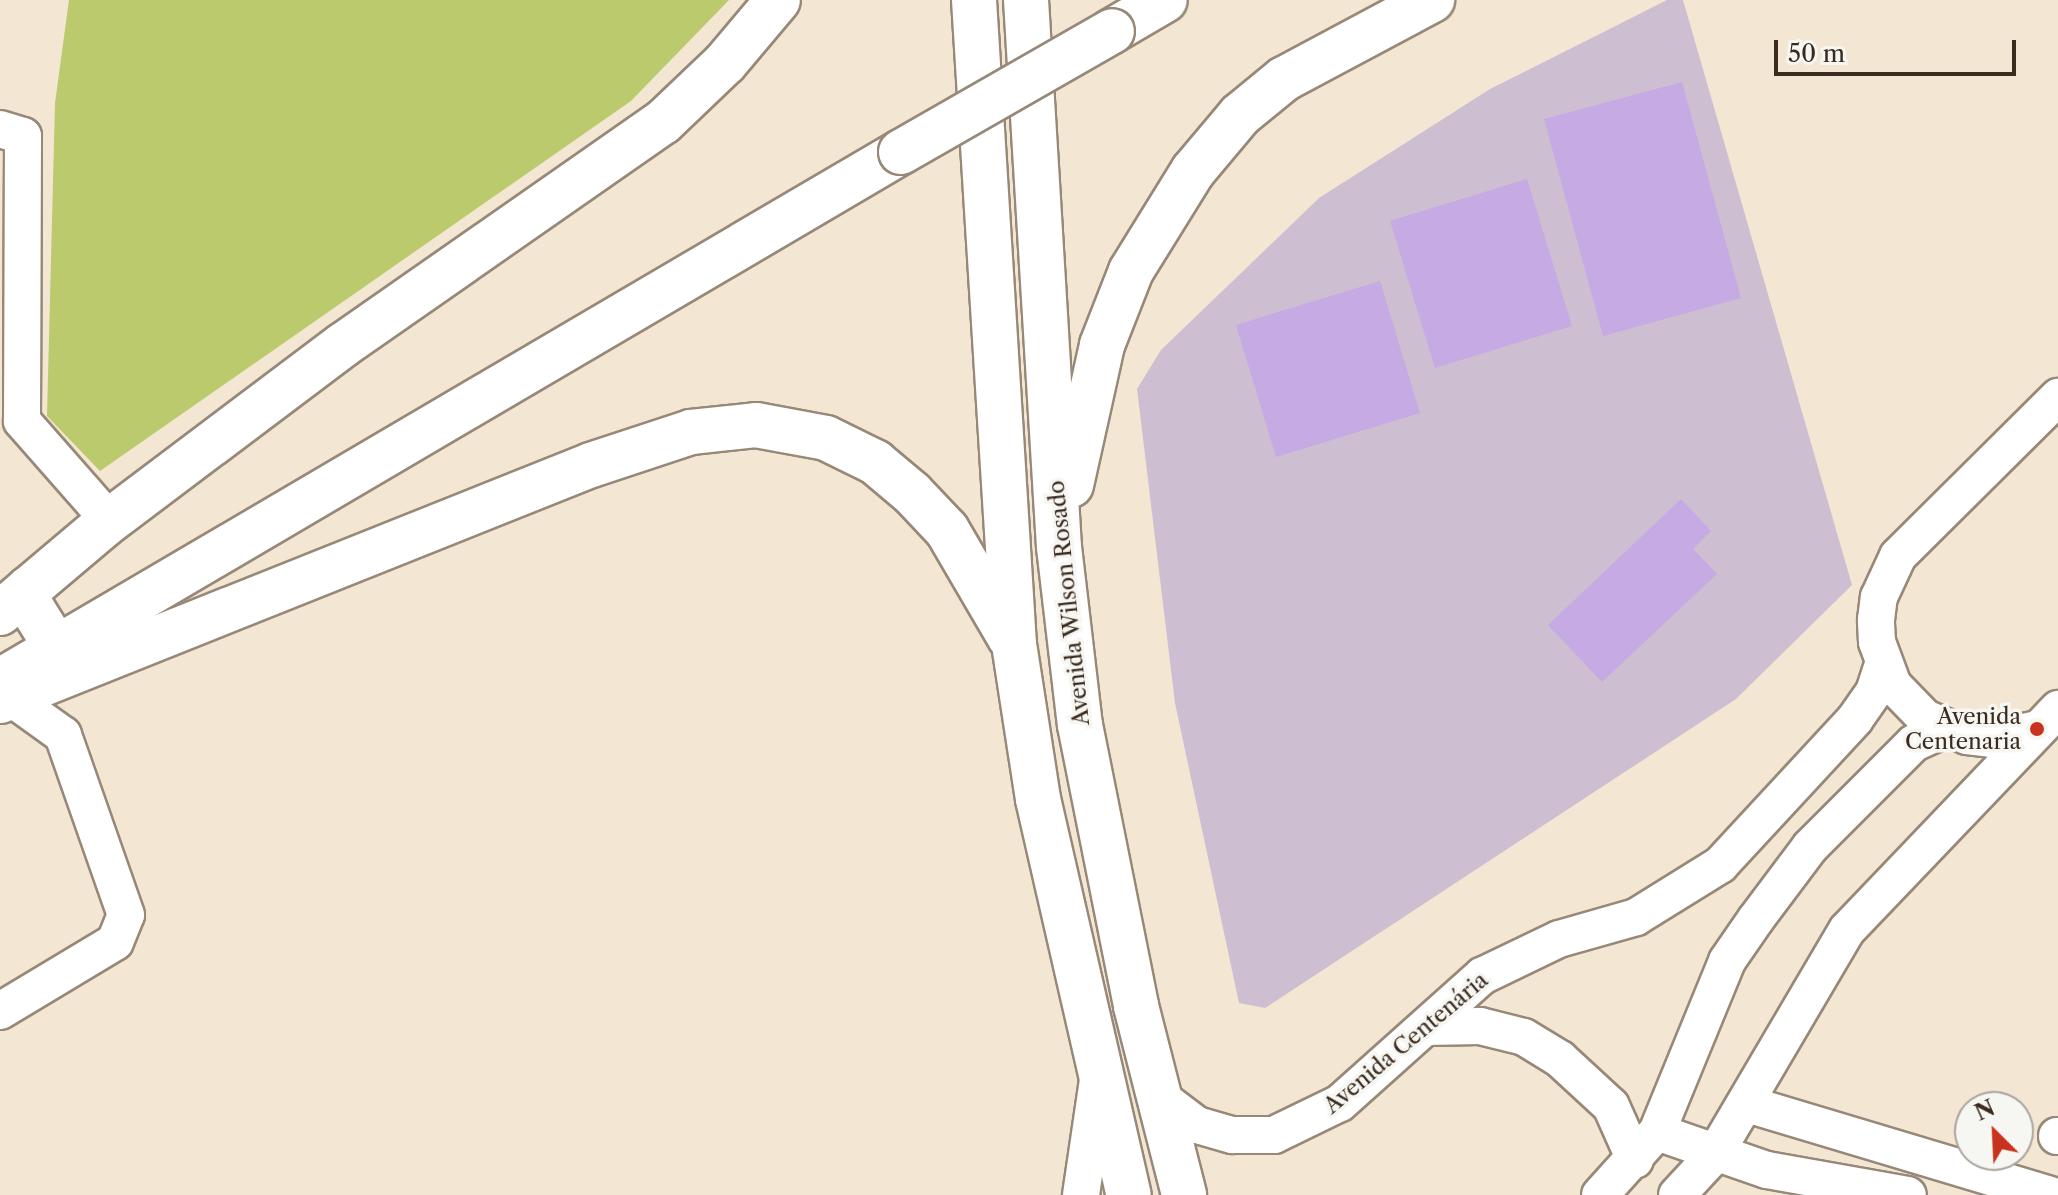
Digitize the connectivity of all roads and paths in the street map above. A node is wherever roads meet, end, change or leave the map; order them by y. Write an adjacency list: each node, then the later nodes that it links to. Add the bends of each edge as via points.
1 (778, 0): 11 (main road, via 725,63 663,122 343,345)
2 (974, 0): 15 (main road)
3 (1026, 0): 12 (main road, Avenida Wilson Rosado)
4 (1165, 0): 6 (main road)
5 (1432, 0): 12 (main road, via 1284,79 1240,115 1193,171 1131,271 1102,345)
6 (1115, 15): 8 (main road, bridge)
7 (0, 129): 10 (street, via 23,136)
8 (900, 142): 14 (main road); 17 (main road)
9 (2058, 397): 16 (street, via 1898,556 1879,597 1876,620)
10 (11, 430): 11 (street)
11 (110, 521): 13 (main road)
12 (1059, 547): 25 (main road, Avenida Wilson Rosado, via 1080,725)
13 (14, 601): 14 (main road, via 30,605)
14 (46, 631): 17 (main road)
15 (1014, 644): 17 (main road, via 947,530 912,493 875,462 826,438 756,425 691,432 591,465); 24 (main road, via 1038,799)
16 (1883, 664): 19 (street, via 1907,703); 20 (street, Avenida Centenária, via 1874,692 1855,719)
17 (2, 684): 22 (street, via 63,735 126,915 115,942)
18 (2047, 719): 19 (street, via 1991,739); 26 (street, via 1847,930)
19 (1945, 729): 21 (street, via 1914,743)
20 (1774, 807): 21 (street); 23 (street, Avenida Centenária, via 1720,865 1679,895 1636,917 1519,956 1482,976)
21 (1810, 847): 27 (street, via 1727,961)
22 (0, 1011)
23 (1426, 1027): 25 (street, Avenida Centenária, via 1340,1103 1274,1135 1233,1135 1197,1125); 27 (street, via 1480,1026 1524,1037 1560,1059)
24 (1099, 1074): 29 (street); 30 (main road)
25 (1157, 1095): 31 (main road, Avenida Wilson Rosado)
26 (1747, 1104): 28 (street); 35 (street)
27 (1646, 1146): 28 (street); 32 (street)
28 (1715, 1154): 33 (street); 34 (street, via 1798,1178)
29 (1081, 1195)
30 (1129, 1195)
31 (1184, 1195)
32 (1600, 1195)
33 (1677, 1195)
34 (1908, 1195)
35 (2050, 1195)

